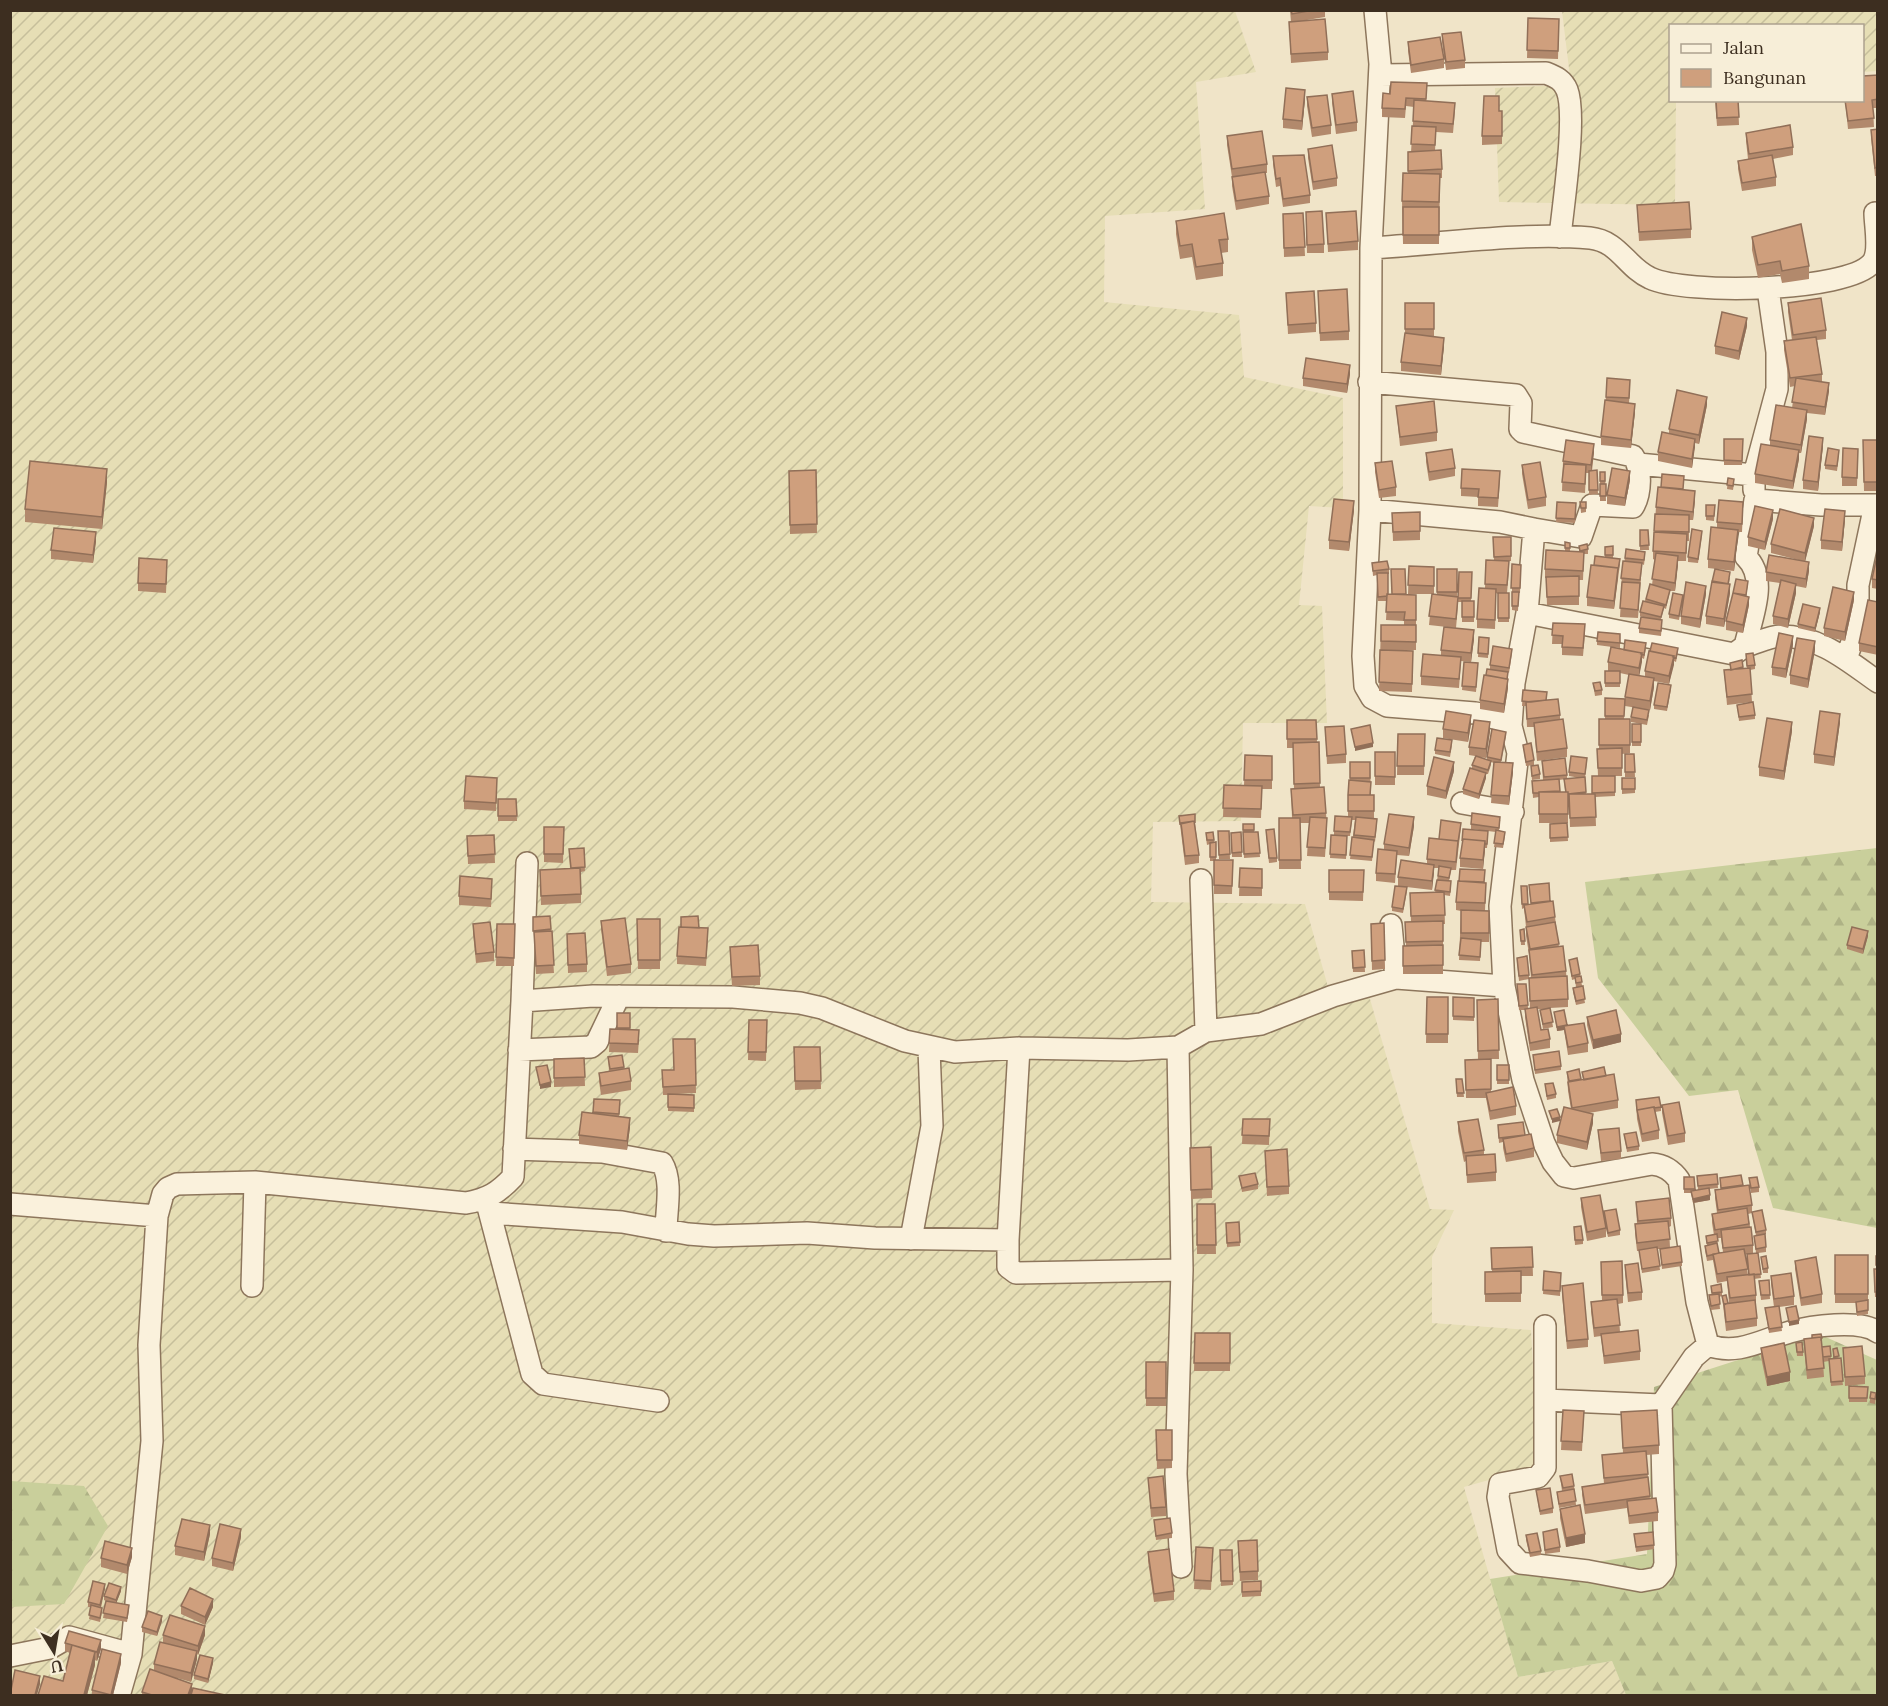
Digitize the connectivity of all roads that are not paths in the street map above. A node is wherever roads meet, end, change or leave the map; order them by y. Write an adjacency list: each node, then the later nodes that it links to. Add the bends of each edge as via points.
1 (1375, 10): 2 (street)
2 (1380, 75): 4 (street, via 1546,73 1561,79 1571,111); 5 (street)
3 (1875, 213): 6 (street, via 1876,258 1871,264 1842,277)
4 (1560, 237): 5 (street); 6 (street, via 1604,241 1649,278)
5 (1371, 248): 7 (street)
6 (1768, 289): 9 (street, via 1777,352 1777,389)
7 (1369, 382): 8 (street, via 1516,395 1521,403 1523,432 1623,452 1633,456); 12 (street)
8 (1638, 464): 9 (street); 13 (street, via 1634,507 1592,505 1581,537)
9 (1754, 475): 10 (street)
10 (1755, 500): 11 (street); 15 (street, via 1746,557 1755,568 1758,584)
11 (1876, 505): 16 (street, via 1858,585 1858,625)
12 (1371, 510): 13 (street, via 1500,522); 18 (street, via 1363,656 1365,686 1372,698 1387,706 1488,715)
13 (1534, 530): 14 (street)
14 (1527, 613): 15 (street, via 1726,654 1734,654); 18 (street)
15 (1745, 646): 16 (street, via 1782,636 1820,645)
16 (1846, 659): 17 (street)
17 (1878, 682)
18 (1510, 726): 20 (street, via 1518,753)
19 (1462, 803): 20 (street)
20 (1513, 812): 25 (street, via 1500,899)
21 (527, 863): 27 (street)
22 (1202, 880): 28 (street)
23 (1391, 925): 24 (street)
24 (1396, 978): 25 (street); 28 (street, via 1334,996 1269,1022)
25 (1504, 986): 45 (street, via 1522,1080 1544,1143 1560,1172 1574,1178 1653,1164 1668,1169 1679,1180 1697,1302)
26 (620, 996): 27 (street); 31 (street, via 800,1002 842,1014); 32 (street, via 591,1047)
27 (522, 1001): 32 (street)
28 (1206, 1031): 29 (street)
29 (1178, 1047): 30 (street); 41 (street)
30 (1019, 1048): 31 (street, via 955,1053); 40 (street)
31 (929, 1049): 39 (street, via 932,1126)
32 (519, 1050): 33 (street)
33 (514, 1149): 36 (street, via 513,1177); 38 (street, via 602,1152 662,1164 667,1188)
34 (255, 1182): 36 (street); 37 (street, via 177,1184 163,1194); 42 (street)
35 (10, 1204): 37 (street)
36 (488, 1206): 38 (street); 47 (street, via 532,1374 543,1384)
37 (158, 1216): 50 (street, via 149,1345 152,1441)
38 (666, 1231): 39 (street, via 714,1236 807,1233)
39 (911, 1239): 40 (street)
40 (1008, 1240): 41 (street, via 1008,1267 1016,1273)
41 (1182, 1270): 49 (street, via 1176,1463)
42 (252, 1286)
43 (1545, 1326): 46 (street)
44 (1878, 1332): 45 (street, via 1849,1324 1791,1332 1736,1349 1721,1350)
45 (1708, 1345): 48 (street, via 1694,1357)
46 (1545, 1400): 48 (street); 48 (street, via 1545,1468 1538,1477 1504,1482 1498,1490 1508,1550 1520,1563 1588,1570 1641,1581 1657,1578 1665,1564)
47 (658, 1401)
48 (1661, 1405)
49 (1181, 1567)
50 (131, 1654): 51 (street, via 69,1637 50,1648); 52 (street)
51 (10, 1656)
52 (119, 1695)

